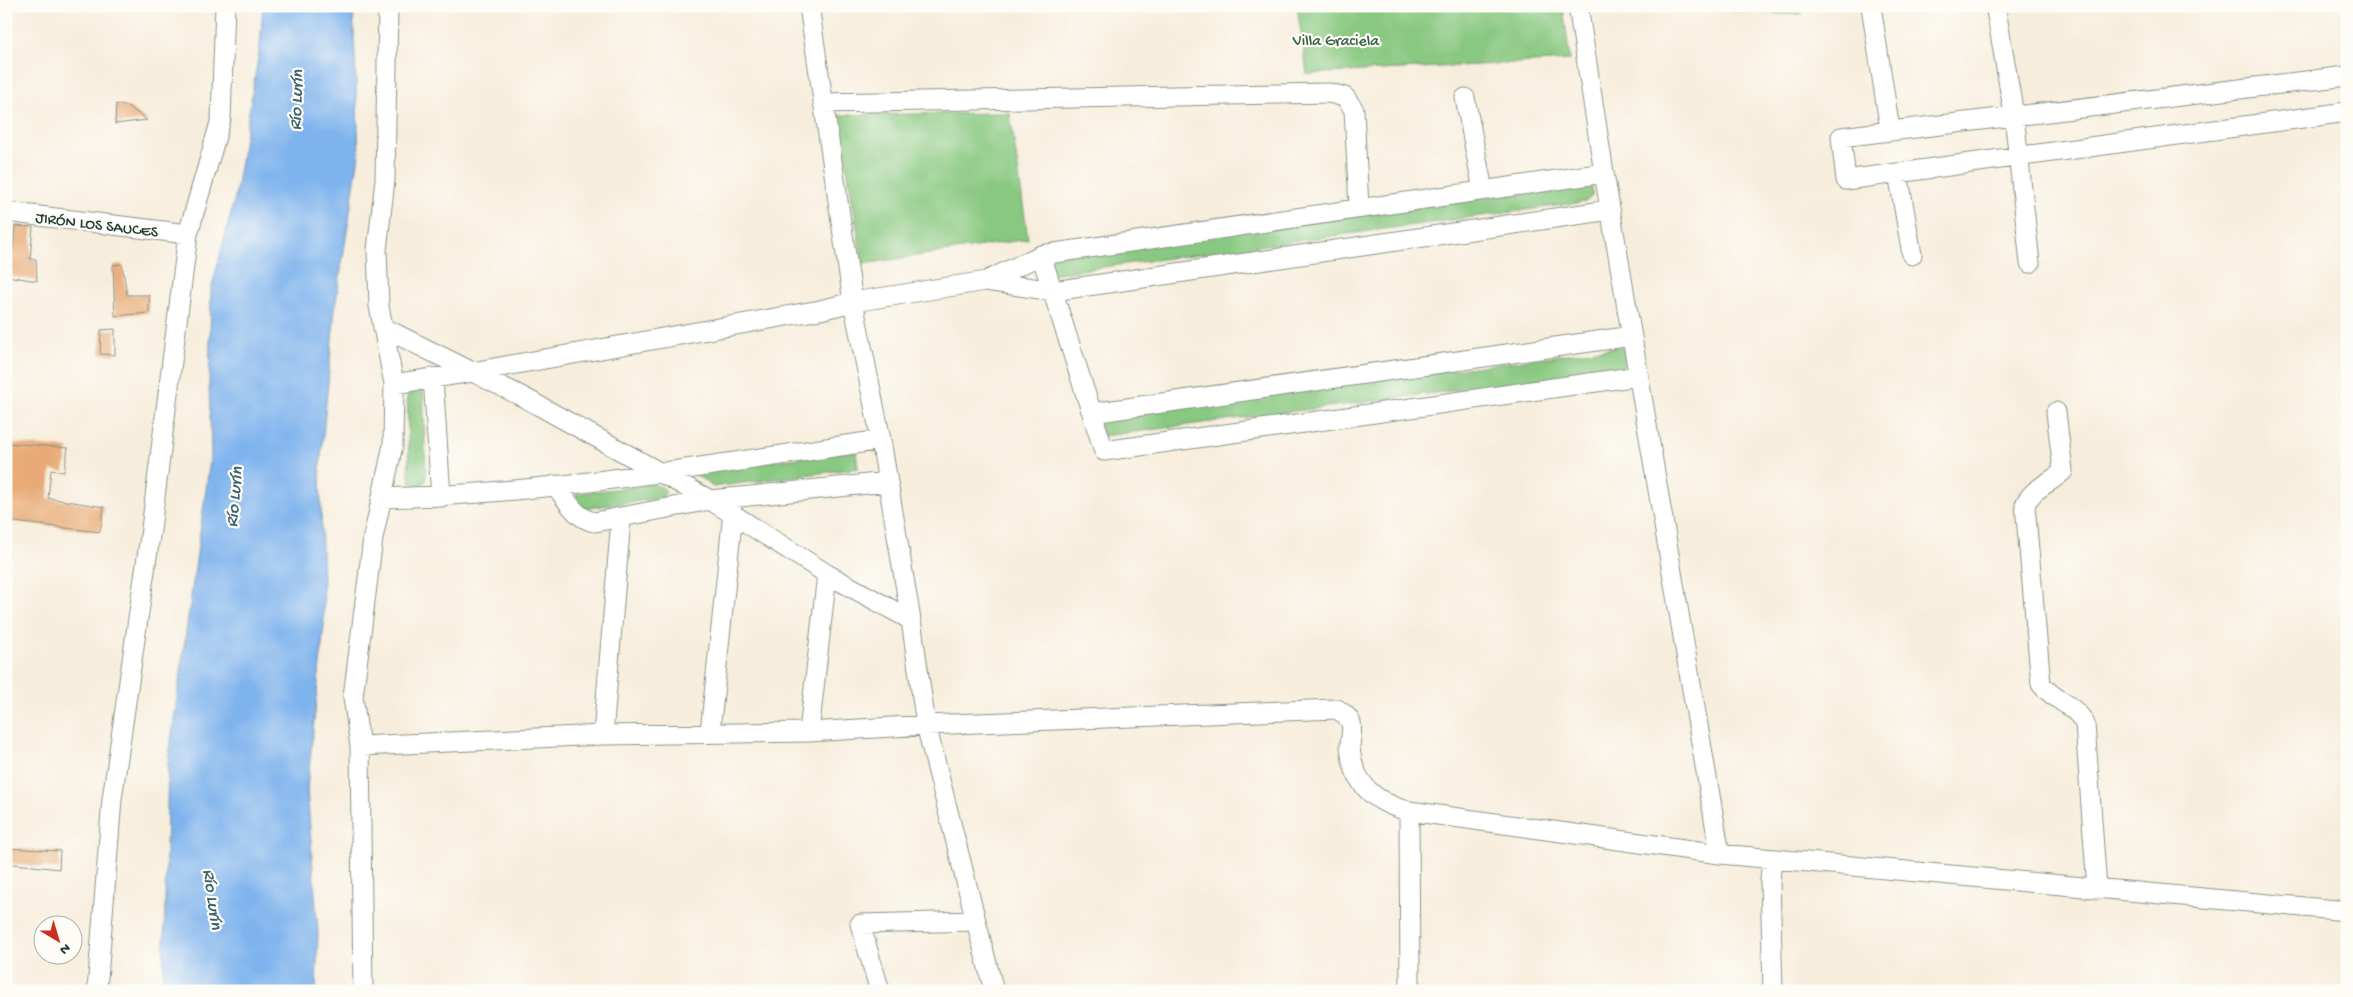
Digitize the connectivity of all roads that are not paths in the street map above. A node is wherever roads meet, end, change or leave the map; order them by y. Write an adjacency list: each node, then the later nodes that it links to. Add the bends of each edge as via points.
1 (225, 6): 20 (street, via 221,119)
2 (388, 6): 27 (street, via 385,180 377,250 379,306)
3 (809, 6): 9 (street)
4 (1578, 6): 14 (street)
5 (1871, 6): 12 (street)
6 (1996, 10): 11 (street)
7 (2347, 76): 11 (street)
8 (1465, 98): 16 (street)
9 (823, 103): 17 (street, via 1329,93 1345,97 1354,110); 26 (street)
10 (2347, 112): 13 (street)
11 (2014, 115): 12 (street); 13 (street)
12 (1890, 130): 15 (street, via 1841,137 1846,180)
13 (2017, 157): 15 (street); 23 (street)
14 (1604, 173): 16 (street); 18 (street)
15 (1898, 173): 22 (street)
16 (1483, 190): 17 (street)
17 (1359, 208): 21 (street)
18 (1610, 210): 25 (street); 28 (street)
19 (6, 212): 20 (street, JIRÓN LOS SAUCES)
20 (188, 234): 57 (street, via 151,529 112,799)
21 (1041, 255): 24 (street); 25 (street)
22 (1912, 255)
23 (2030, 263)
24 (986, 281): 25 (street); 26 (street)
25 (1053, 291): 33 (street)
26 (853, 302): 29 (street); 35 (street)
27 (384, 328): 29 (street); 32 (street)
28 (1632, 336): 30 (street); 33 (street)
29 (472, 372): 31 (street); 36 (street)
30 (1638, 376): 33 (street, via 1104,451); 52 (street)
31 (434, 378): 32 (street); 39 (street)
32 (394, 384): 40 (street, via 393,445)
33 (1092, 412)
34 (2056, 412): 54 (street, via 2063,471 2028,496 2025,505 2041,684 2048,693 2079,713 2085,724)
35 (881, 440): 36 (street); 37 (street)
36 (658, 472): 38 (street); 41 (street)
37 (888, 482): 41 (street); 45 (street)
38 (555, 485): 39 (street); 43 (street, via 585,520 595,522)
39 (441, 497): 40 (street)
40 (383, 498): 50 (street, via 373,538 353,697)
41 (710, 500): 42 (street); 43 (street)
42 (733, 513): 44 (street); 47 (street)
43 (621, 518): 49 (street)
44 (827, 574): 45 (street); 48 (street)
45 (911, 620): 46 (street)
46 (926, 725): 48 (street); 51 (street, via 1337,710 1351,723 1353,769 1362,784 1390,806); 56 (street)
47 (710, 732): 48 (street); 49 (street)
48 (809, 732)
49 (603, 735): 50 (street)
50 (360, 746): 58 (street)
51 (1409, 811): 52 (street); 61 (street)
52 (1720, 854): 53 (street)
53 (1772, 859): 54 (street); 62 (street)
54 (2097, 888): 55 (street)
55 (2347, 911)
56 (975, 921): 59 (street, via 860,924); 60 (street)
57 (97, 991)
58 (363, 991)
59 (880, 991)
60 (994, 991)
61 (1410, 991)
62 (1773, 991)

